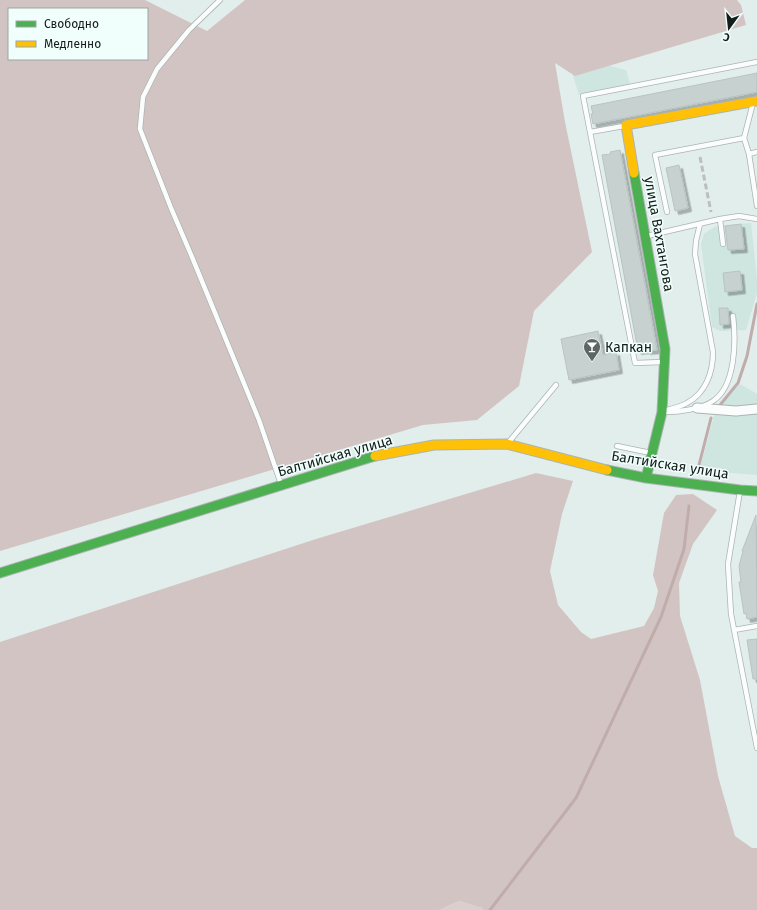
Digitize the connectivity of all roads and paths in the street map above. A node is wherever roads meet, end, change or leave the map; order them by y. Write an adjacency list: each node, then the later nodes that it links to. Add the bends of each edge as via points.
1 (220, 0): 27 (lane, via 189,30 157,69 143,98 140,129 259,420)
2 (757, 62): 5 (lane, via 583,96)
3 (755, 101): 4 (main road); 6 (lane)
4 (626, 125): 5 (lane); 15 (main road, улица Вахтангова)
5 (590, 132): 18 (lane, via 635,364)
6 (744, 138): 8 (lane); 10 (lane, via 655,155)
7 (757, 152): 8 (lane)
8 (749, 154): 9 (lane)
9 (757, 206)
10 (667, 212)
11 (757, 213): 12 (lane)
12 (754, 218): 13 (lane, via 739,216)
13 (720, 219): 14 (lane); 16 (lane)
14 (700, 224): 15 (lane); 22 (lane, via 695,254 713,363 710,376 697,396 687,404)
15 (646, 237): 18 (main road, улица Вахтангова, via 665,349)
16 (723, 244)
17 (733, 316): 20 (lane, via 735,331 732,370 728,382 722,393 714,400)
18 (664, 362): 22 (main road, улица Вахтангова)
19 (556, 385): 23 (lane)
20 (697, 408): 21 (street, via 736,411); 22 (lane)
21 (757, 409)
22 (662, 412): 25 (main road, улица Вахтангова)
23 (507, 444): 26 (main road, Балтийская улица); 27 (main road, Балтийская улица, via 434,445 377,455)
24 (617, 446): 25 (lane)
25 (652, 454): 26 (main road, улица Вахтангова)
26 (646, 478): 28 (main road, Балтийская улица)
27 (282, 485): 30 (main road, Балтийская улица)
28 (740, 490): 29 (main road, Балтийская улица); 32 (lane, via 728,564)
29 (757, 491)
30 (0, 573)
31 (757, 626): 32 (lane)
32 (734, 630): 33 (lane)
33 (757, 748)

